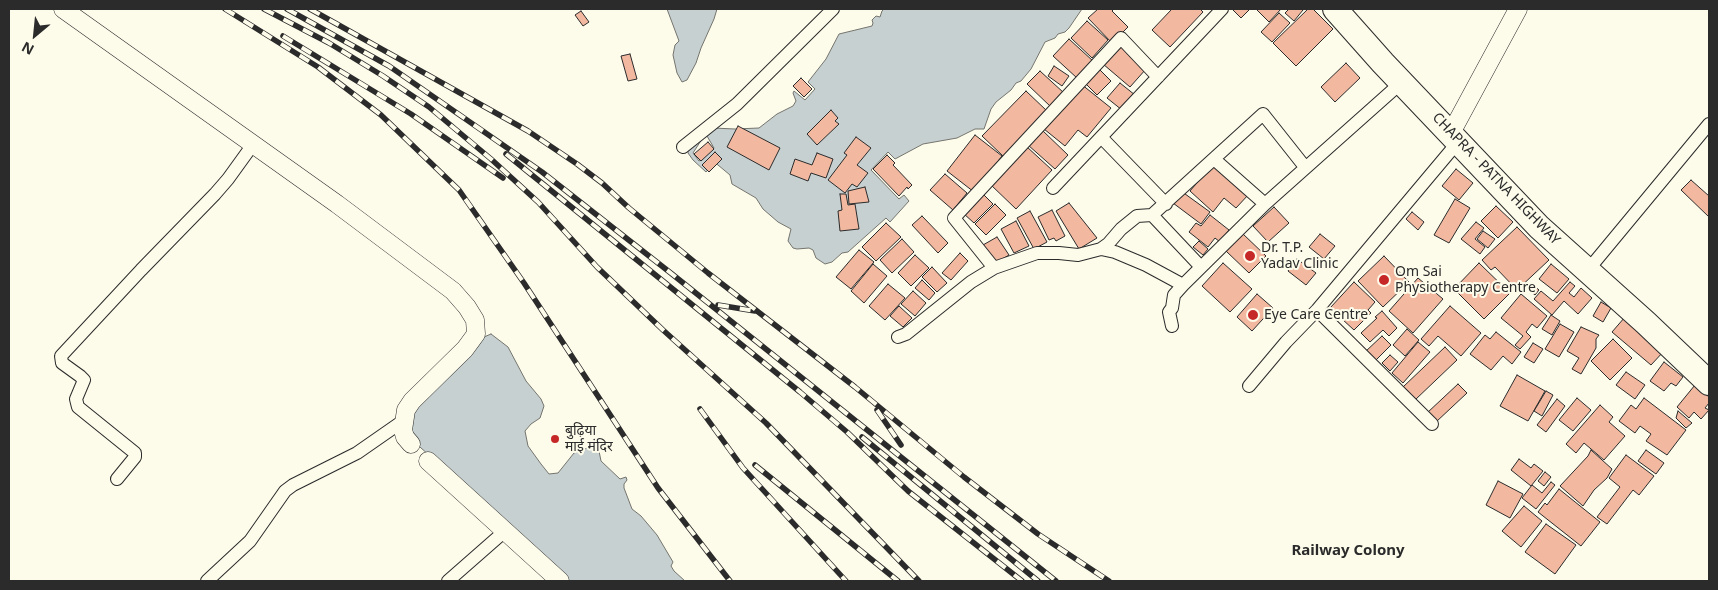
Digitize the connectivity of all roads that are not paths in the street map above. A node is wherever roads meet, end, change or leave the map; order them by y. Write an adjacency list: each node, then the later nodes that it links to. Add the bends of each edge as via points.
1 (63, 9): 11 (street)
2 (833, 9): 12 (street, via 737,104)
3 (1222, 9): 6 (street)
4 (1335, 9): 7 (highway, CHAPRA - PATNA HIGHWAY)
5 (1518, 9): 10 (street)
6 (1158, 77): 9 (street); 21 (street, via 1120,38 954,218)
7 (1402, 82): 10 (highway, CHAPRA - PATNA HIGHWAY); 14 (street)
8 (1709, 124): 22 (street)
9 (1101, 138): 15 (street); 16 (street)
10 (1455, 138): 22 (highway, CHAPRA - PATNA HIGHWAY, via 1539,227); 24 (street)
11 (254, 144): 29 (street, via 453,291 475,320 476,334 472,342 412,401); 33 (street, via 215,194 62,356 62,363 84,380 76,399 78,407 135,453)
12 (683, 148)
13 (1214, 159): 14 (street, via 1263,114); 16 (street); 17 (street)
14 (1305, 167): 17 (street)
15 (1053, 188)
16 (1166, 204): 18 (street)
17 (1265, 204): 20 (street)
18 (1152, 215): 19 (street, via 1137,216); 20 (street)
19 (1101, 249): 21 (street, via 1078,255 1037,253); 23 (street, via 1146,265)
20 (1201, 266): 23 (street)
21 (994, 268): 26 (street)
22 (1588, 270): 27 (highway, CHAPRA - PATNA HIGHWAY)
23 (1183, 285): 25 (street, via 1174,295 1169,312)
24 (1317, 310): 28 (street); 30 (street)
25 (1172, 326)
26 (898, 337)
27 (1709, 382)
28 (1249, 386)
29 (403, 421): 31 (street, via 403,430); 35 (street, via 356,453 293,486 250,541)
30 (1432, 424)
31 (411, 444): 32 (street)
32 (428, 461): 34 (street)
33 (117, 479)
34 (505, 531): 36 (street); 37 (street)
35 (207, 581)
36 (448, 581)
37 (560, 581)

